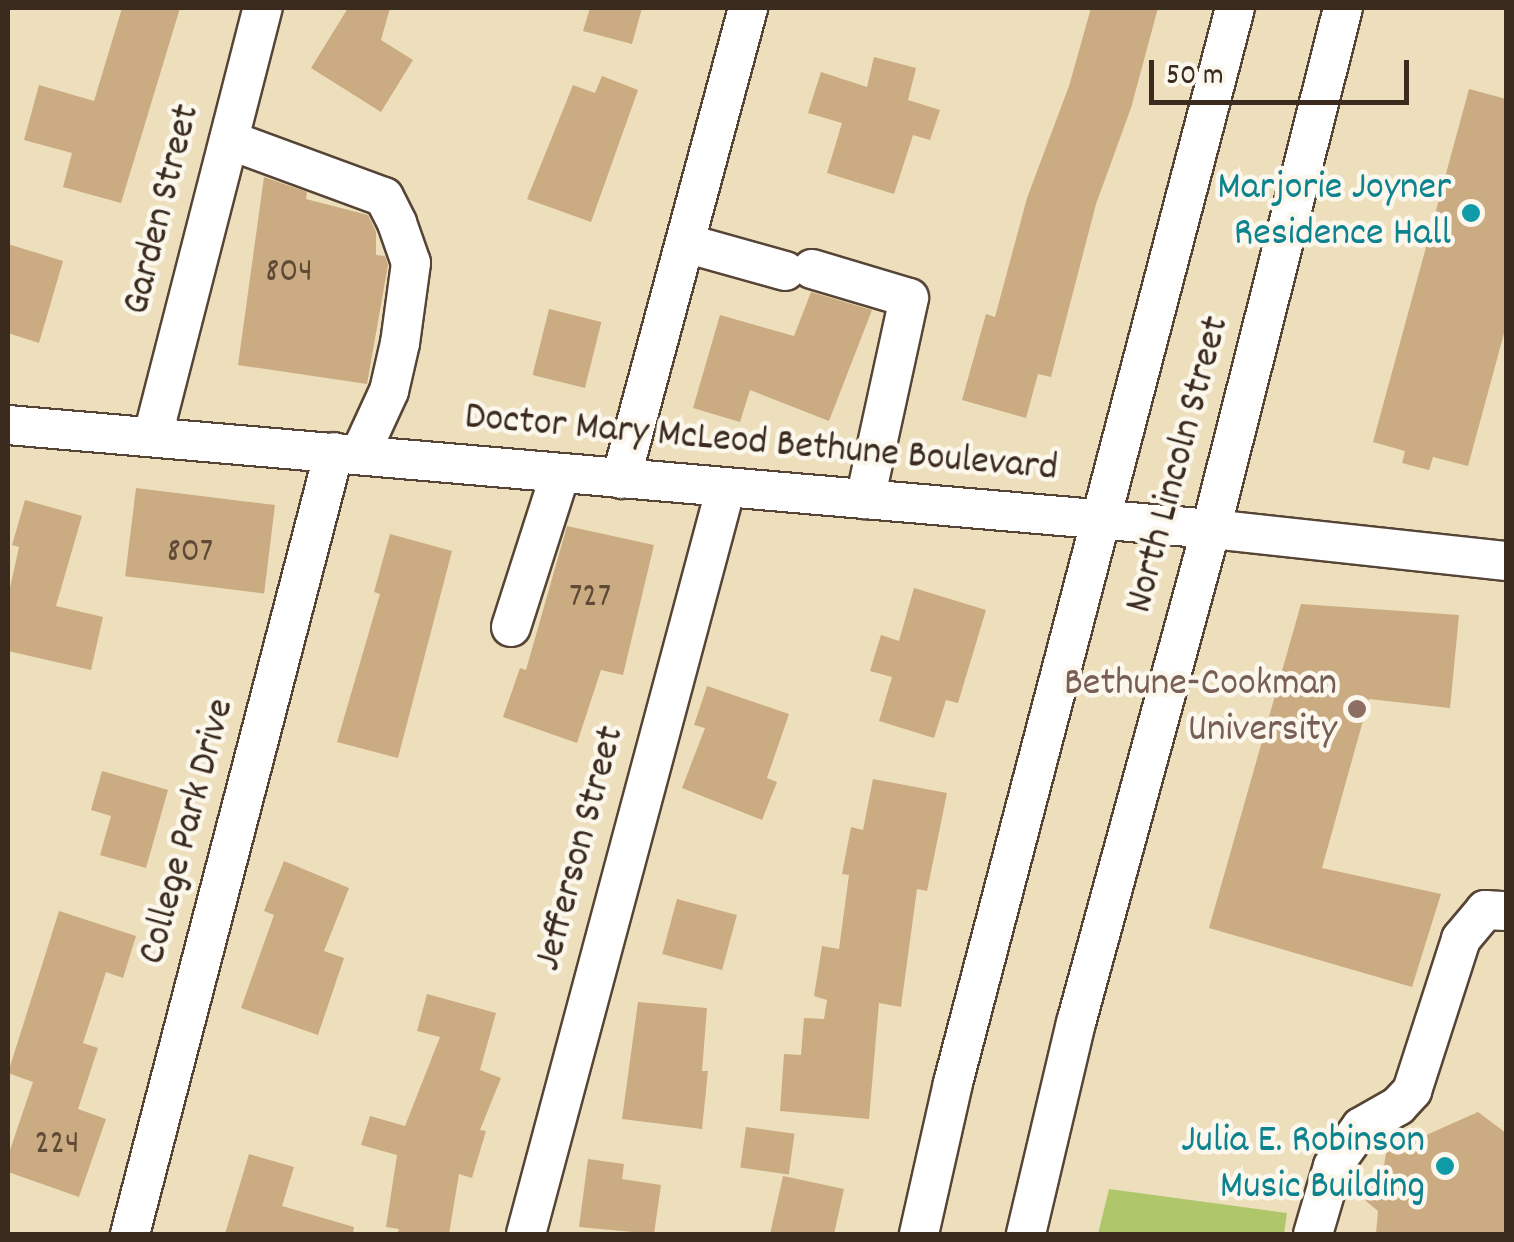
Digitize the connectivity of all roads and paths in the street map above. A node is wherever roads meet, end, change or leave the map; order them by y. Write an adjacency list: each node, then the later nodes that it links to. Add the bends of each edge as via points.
1 (263, 8): 5 (street, Garden Street)
2 (748, 8): 6 (street)
3 (1235, 8): 14 (street, North Lincoln Street)
4 (1343, 8): 15 (street, North Lincoln Street)
5 (229, 140): 8 (street, Garden Street); 9 (street, College Park Drive, via 384,197 412,263 389,390)
6 (685, 244): 11 (street); 13 (street, via 910,298)
7 (8, 425): 8 (street, Doctor Mary McLeod Bethune Boulevard)
8 (153, 436): 9 (street, Doctor Mary McLeod Bethune Boulevard)
9 (347, 453): 10 (street, Doctor Mary McLeod Bethune Boulevard); 19 (street, College Park Drive)
10 (560, 474): 11 (street, Doctor Mary McLeod Bethune Boulevard); 17 (street)
11 (621, 479): 12 (street, Doctor Mary McLeod Bethune Boulevard)
12 (726, 486): 13 (street, Doctor Mary McLeod Bethune Boulevard); 20 (street, Jefferson Street)
13 (866, 499): 14 (street, Doctor Mary McLeod Bethune Boulevard)
14 (1102, 520): 15 (street, Doctor Mary McLeod Bethune Boulevard); 21 (street, North Lincoln Street)
15 (1211, 529): 16 (street, Doctor Mary McLeod Bethune Boulevard); 22 (street, North Lincoln Street, via 1076,1023)
16 (1506, 561)
17 (511, 627)
18 (1506, 911): 23 (street, via 1484,910 1461,939 1412,1091 1361,1127 1333,1166)
19 (130, 1234)
20 (526, 1234)
21 (919, 1234)
22 (1026, 1234)
23 (1313, 1234)

